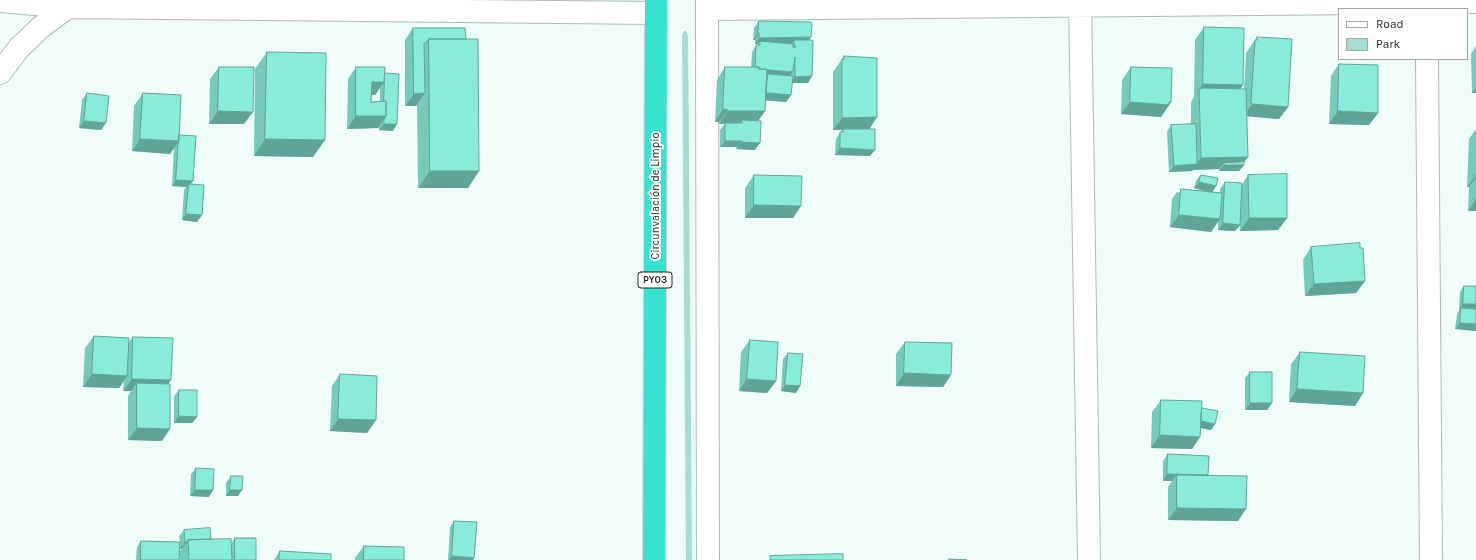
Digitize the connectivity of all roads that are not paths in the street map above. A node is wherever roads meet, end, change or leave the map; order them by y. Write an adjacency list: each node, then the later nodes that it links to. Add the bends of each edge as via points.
1 (0, 1): 7 (street)
2 (1476, 2): 4 (street)
3 (1080, 3): 4 (street); 5 (street); 12 (street)
4 (1427, 4)
5 (707, 5): 11 (street)
6 (656, 6): 7 (street); 10 (highway, Circunvalación de Limpio / PY03)
7 (68, 7): 9 (street, via 19,48)
8 (1427, 60): 13 (street)
9 (0, 73)
10 (654, 560)
11 (708, 560)
12 (1089, 560)
13 (1431, 560)

